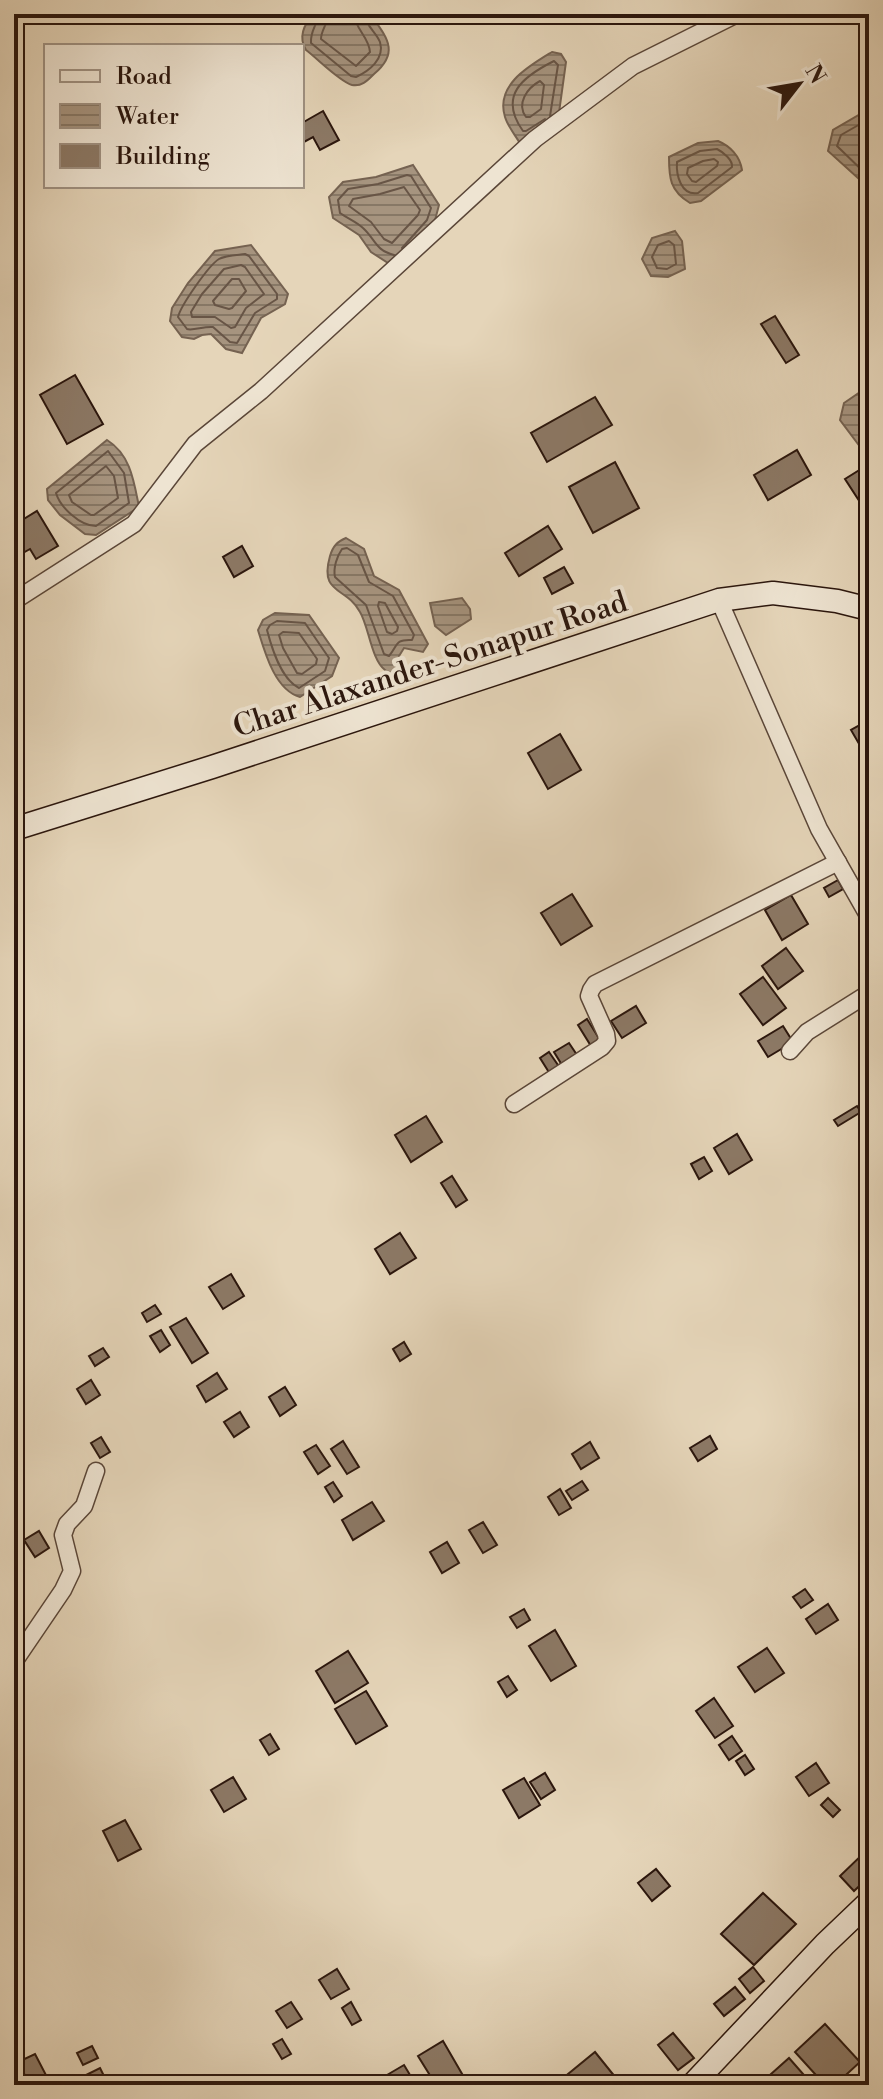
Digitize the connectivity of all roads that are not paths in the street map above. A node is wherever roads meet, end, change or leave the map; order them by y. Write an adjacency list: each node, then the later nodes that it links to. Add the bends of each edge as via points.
1 (737, 14): 3 (street, via 633,66 535,139 261,391 195,444 134,524)
2 (719, 600): 4 (main road, Char Alaxander-Sonapur Road, via 773,593); 5 (main road, Char Alaxander-Sonapur Road); 6 (street)
3 (14, 601)
4 (869, 609)
5 (14, 829)
6 (838, 862): 7 (street); 10 (street, via 595,984 589,996 607,1041)
7 (869, 917)
8 (869, 993): 9 (street, via 807,1032)
9 (790, 1051)
10 (514, 1104)
11 (96, 1471): 12 (street, via 84,1506 63,1535 72,1571)
12 (14, 1662)
13 (869, 1902): 14 (main road)
14 (692, 2085)

